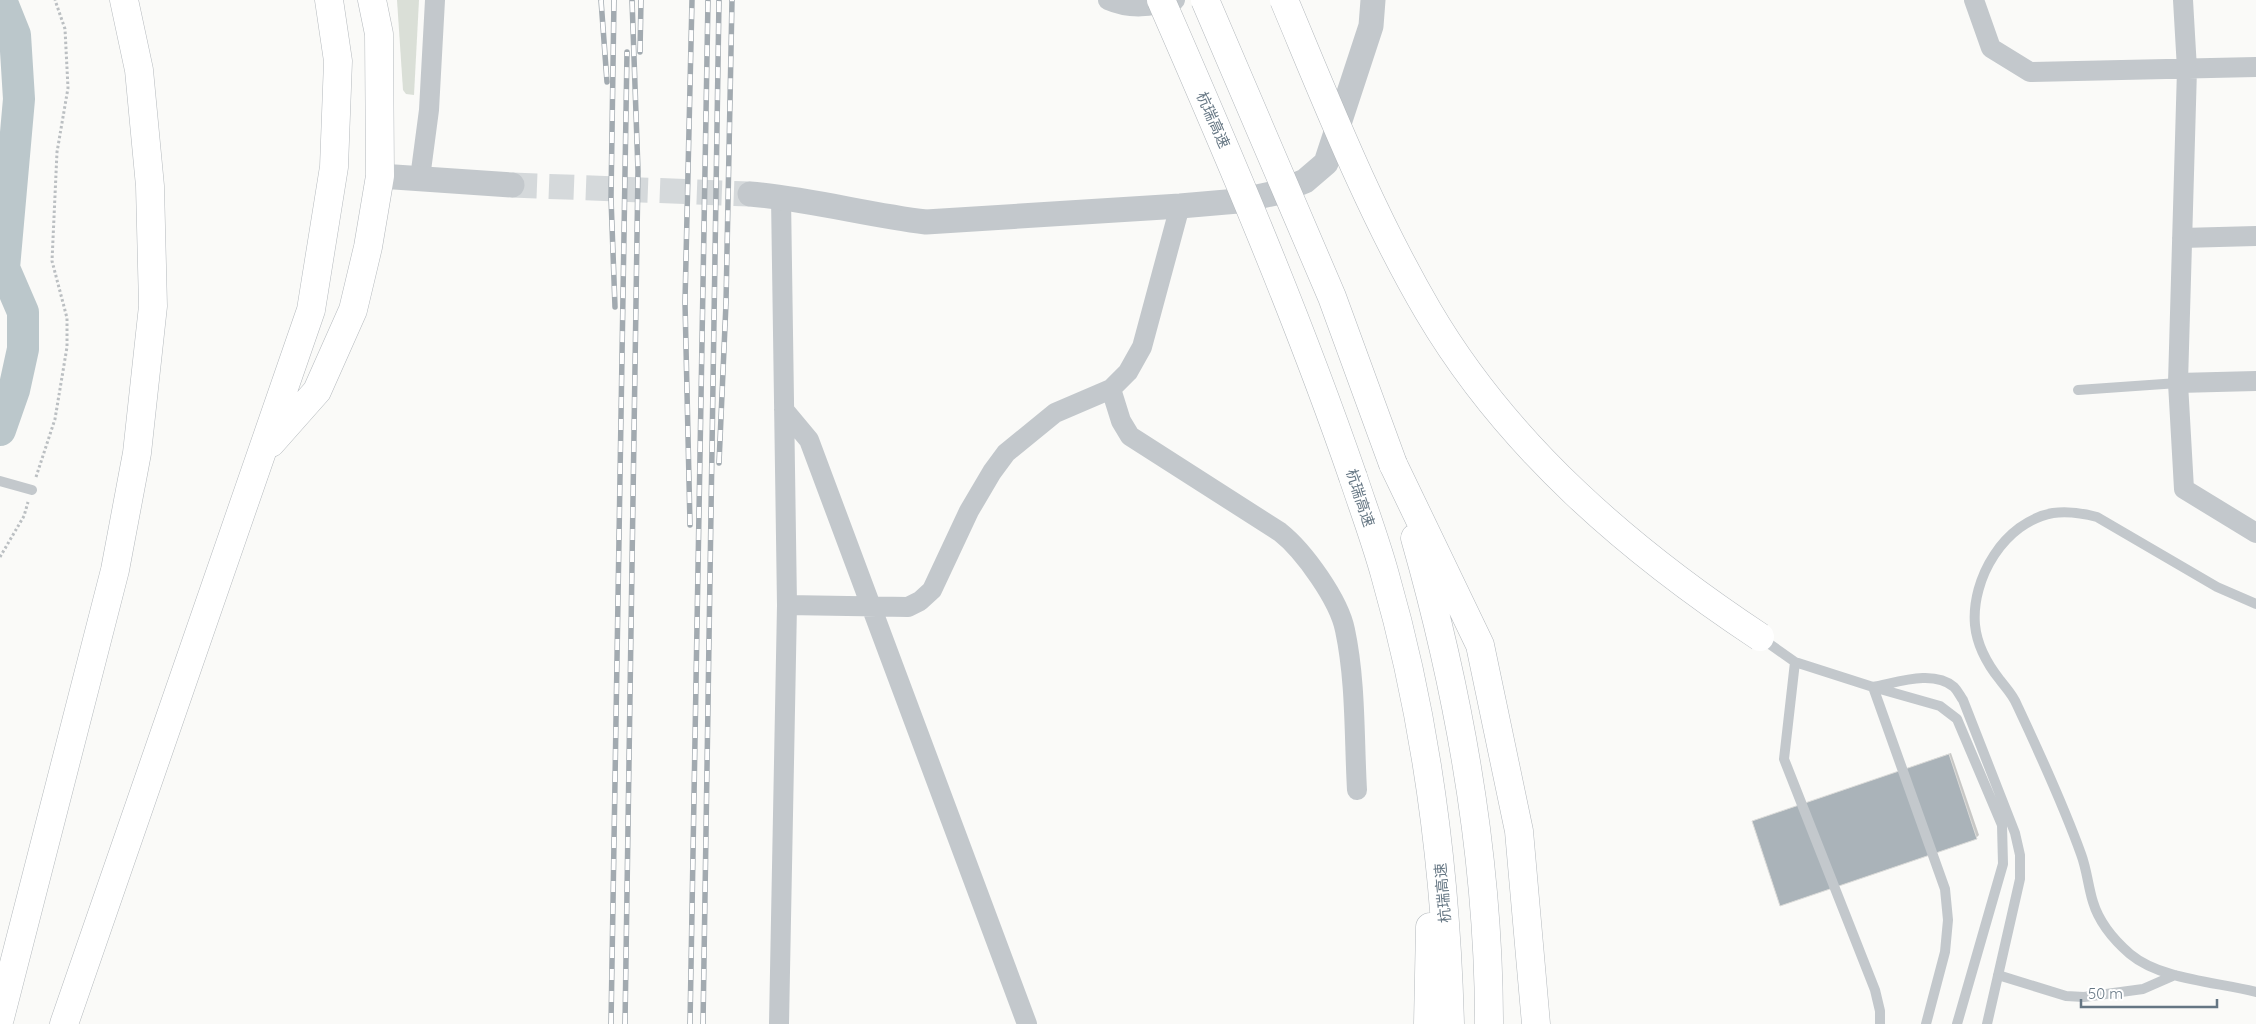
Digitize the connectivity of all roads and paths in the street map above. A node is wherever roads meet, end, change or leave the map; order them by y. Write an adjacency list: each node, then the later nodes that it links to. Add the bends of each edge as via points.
1 (54, 0): 32 (path, via 65,29 68,88 57,152 52,261 67,318 67,347 55,420)
2 (124, 0): 46 (highway, via 139,70 150,186 153,306 137,453 115,570)
3 (329, 0): 29 (highway, via 338,61 334,168 311,310)
4 (372, 0): 16 (highway, via 379,34)
5 (435, 0): 17 (street, via 429,110)
6 (1108, 0): 8 (street, via 1131,7 1152,7)
7 (1161, 0): 41 (highway, 杭瑞高速, bridge, via 1258,222 1353,477 1385,574 1410,673)
8 (1174, 0)
9 (1204, 0): 30 (highway, bridge, via 1332,297)
10 (1284, 0): 38 (highway, bridge, via 1348,152 1396,254 1428,312 1464,366 1528,444 1599,515 1676,579)
11 (1373, 0): 21 (street, via 1371,26 1326,163 1304,181 1276,193 1238,201)
12 (1974, 0): 15 (street, via 1992,48 2030,72)
13 (2183, 0): 15 (street)
14 (2256, 67): 15 (street)
15 (2187, 69): 23 (street)
16 (380, 176): 17 (street); 29 (highway, via 353,310 317,391)
17 (420, 178): 18 (street)
18 (512, 185)
19 (750, 194): 20 (street)
20 (781, 196): 21 (street, via 926,222); 28 (street)
21 (1180, 206): 26 (street, via 1142,347 1128,372)
22 (2256, 236): 23 (street)
23 (2182, 238): 25 (street)
24 (2256, 381): 25 (street)
25 (2178, 382): 27 (lane); 33 (street, via 2184,490)
26 (1111, 389): 37 (street, via 1055,413 1006,453 969,511 932,590 920,601 908,607); 42 (street, via 1121,421 1130,436 1280,532 1310,561 1345,628 1353,699)
27 (2078, 390)
28 (784, 410): 36 (street); 37 (street, via 808,440)
29 (263, 452): 47 (highway)
30 (1393, 464): 52 (highway, via 1440,636 1471,790 1482,870 1489,965); 53 (highway, via 1480,645 1519,831)
31 (0, 481): 32 (lane)
32 (32, 490): 34 (path, via 24,516)
33 (2256, 533)
34 (0, 557)
35 (2256, 604): 44 (lane, via 2217,587 2098,517 2080,512 2051,514 2021,528 1994,556 1984,571 1978,590 1975,626 1980,645 1990,666 2016,702 2081,854 2097,913 2131,955)
36 (788, 605): 37 (street); 48 (street)
37 (871, 606): 49 (street)
38 (1760, 637): 39 (lane)
39 (1795, 662): 40 (lane); 54 (lane, via 1784,759 1875,990)
40 (1873, 688): 43 (lane, via 1923,678 1940,680 1954,687 1963,700 2015,833 2020,855 2020,878); 55 (lane, via 1945,889 1948,920 1945,952); 56 (lane, via 1940,706 1956,718 2002,825 2003,864)
41 (1428, 770): 50 (highway); 51 (highway, 杭瑞高速, via 1442,871)
42 (1356, 790)
43 (1998, 975): 44 (lane, via 2066,996 2084,997 2143,989); 57 (lane)
44 (2175, 975): 45 (lane)
45 (2256, 992)
46 (0, 1018)
47 (64, 1024)
48 (779, 1024)
49 (1027, 1024)
50 (1428, 1024)
51 (1450, 1024)
52 (1489, 1024)
53 (1536, 1024)
54 (1880, 1024)
55 (1926, 1024)
56 (1957, 1024)
57 (1987, 1024)

